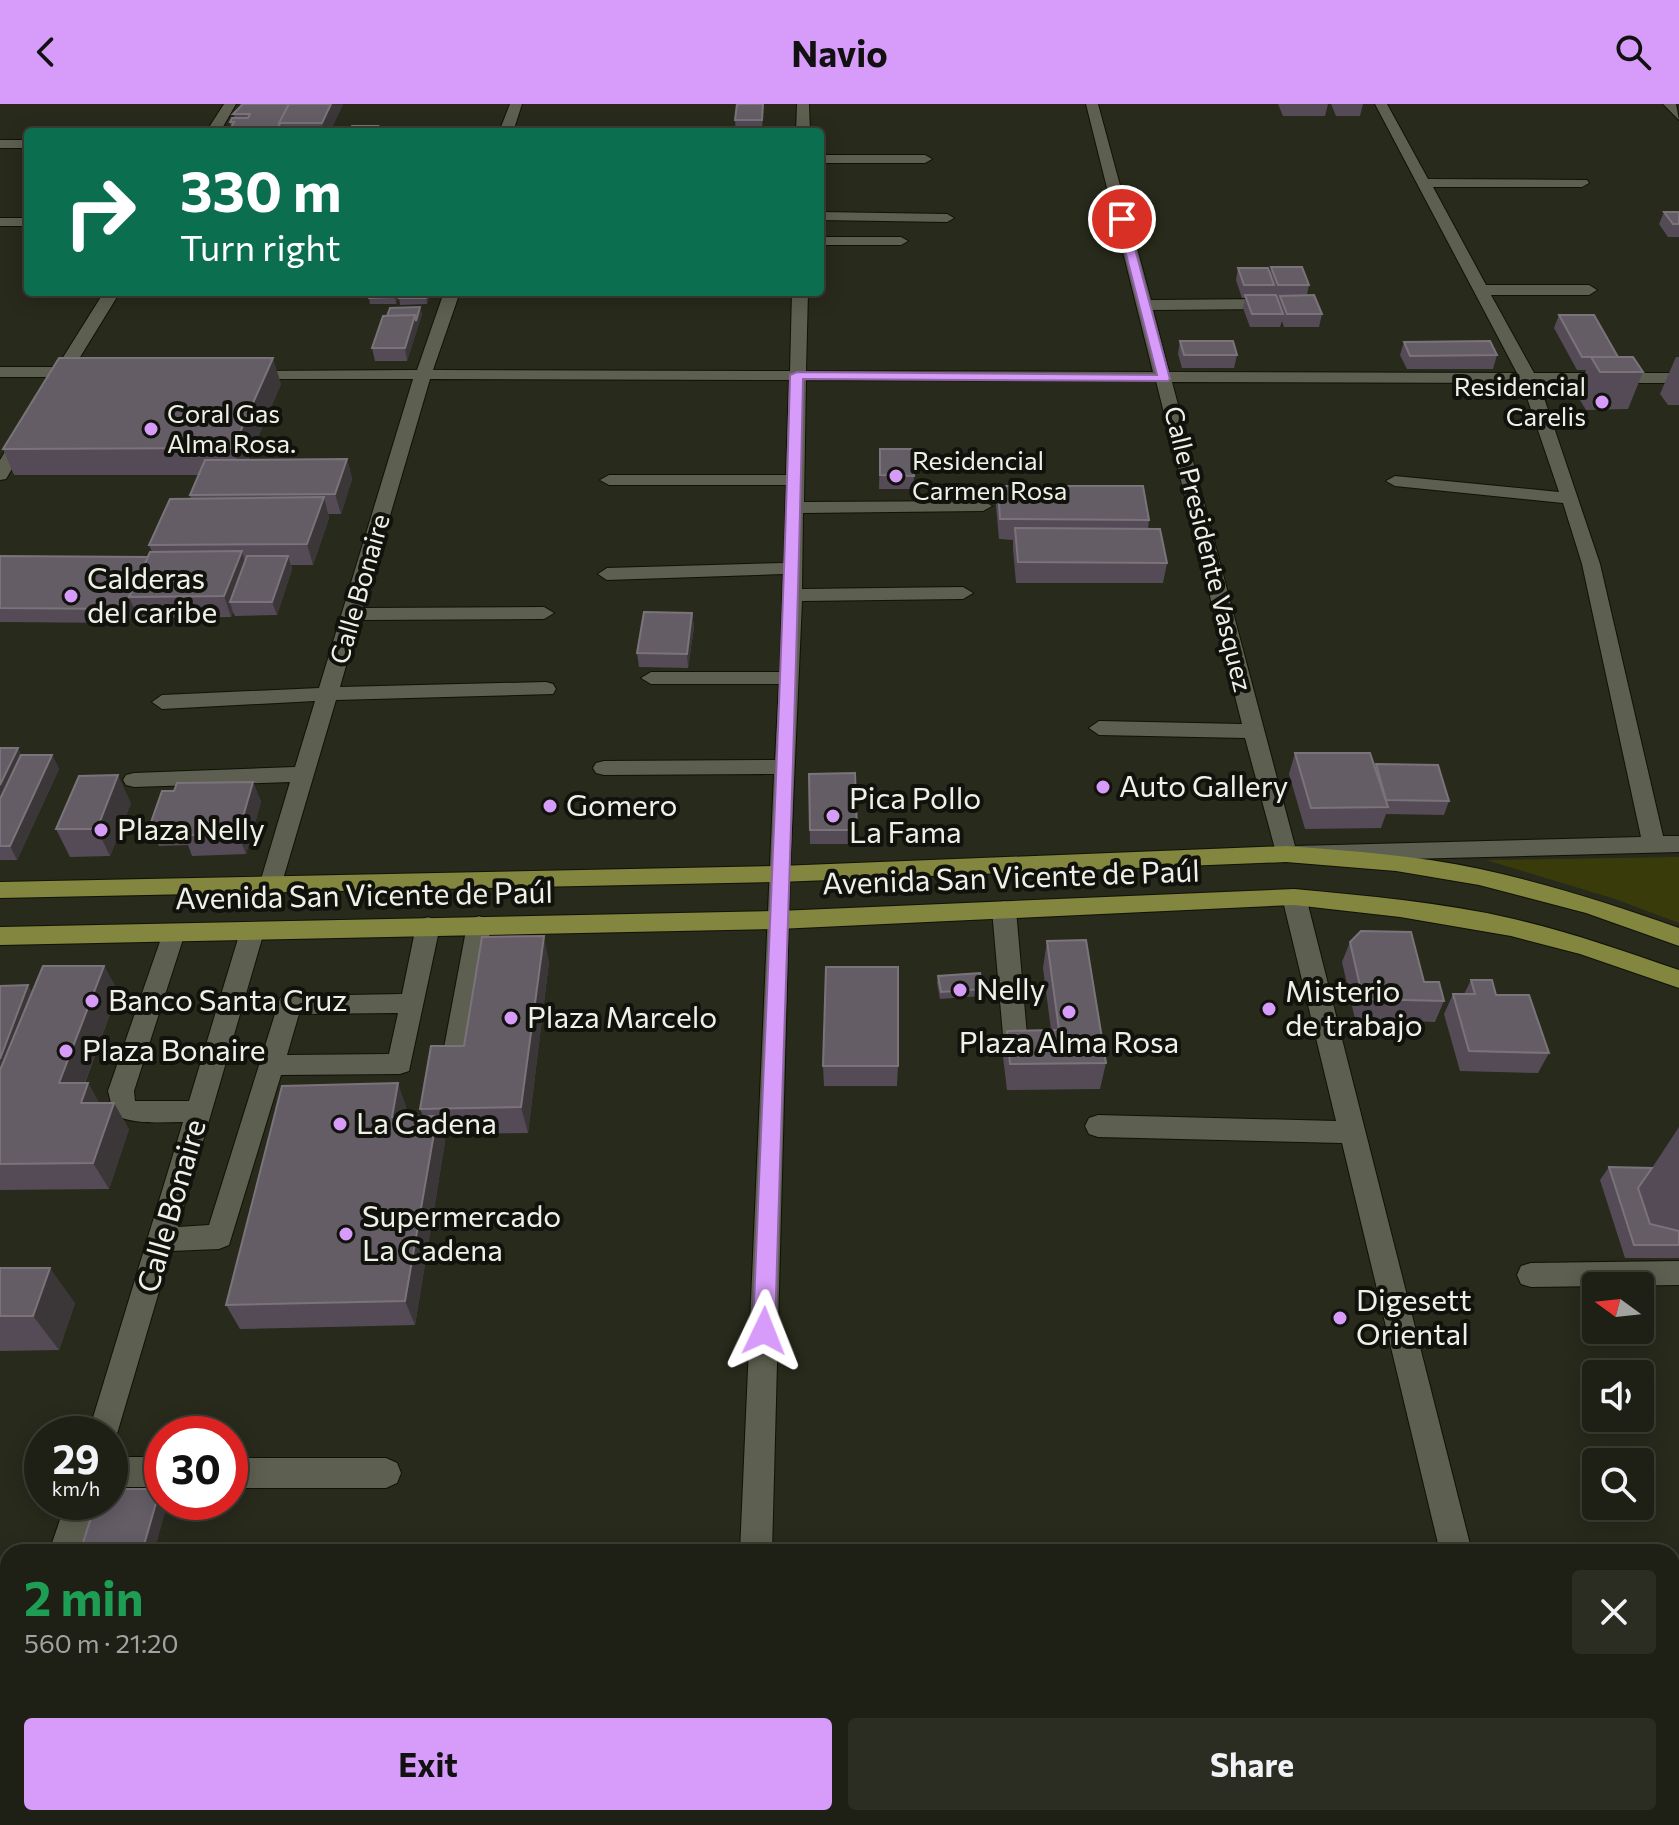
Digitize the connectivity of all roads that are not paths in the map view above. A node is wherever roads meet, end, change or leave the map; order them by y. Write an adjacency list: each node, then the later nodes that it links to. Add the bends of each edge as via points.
1 (230, 104): 8 (street)
2 (516, 104): 9 (street)
3 (803, 104): 10 (street)
4 (1092, 104): 29 (street, Calle Presidente Vasquez)
5 (1381, 104): 15 (street)
6 (1669, 104): 7 (street)
7 (1679, 116)
8 (215, 128)
9 (507, 128)
10 (803, 128)
11 (0, 144): 12 (street)
12 (24, 144)
13 (824, 159): 14 (street)
14 (925, 159)
15 (1424, 183): 16 (street); 23 (street)
16 (1582, 183)
17 (824, 216): 18 (street)
18 (947, 218)
19 (0, 222): 20 (street)
20 (24, 222)
21 (824, 241): 22 (street)
22 (901, 241)
23 (1481, 290): 24 (street); 38 (street)
24 (1589, 290)
25 (109, 296): 31 (street)
26 (451, 296): 34 (street, Calle Bonaire)
27 (800, 296): 35 (street)
28 (1295, 304): 29 (street)
29 (1145, 305): 37 (street, Calle Presidente Vasquez)
30 (0, 372): 31 (street)
31 (61, 372): 32 (street); 39 (street)
32 (93, 372)
33 (234, 373): 34 (street)
34 (423, 375): 35 (street); 54 (street, Calle Bonaire)
35 (797, 375): 37 (street); 44 (street)
36 (1679, 378): 38 (street)
37 (1164, 379): 38 (street); 61 (street, Calle Presidente Vasquez)
38 (1529, 379): 46 (street)
39 (47, 396)
40 (34, 418): 42 (street)
41 (36, 461): 42 (street)
42 (4, 469)
43 (609, 480): 44 (street)
44 (794, 480): 48 (street)
45 (1395, 481): 46 (street)
46 (1570, 498): 67 (street, via 1591,564)
47 (983, 506): 48 (street)
48 (794, 508): 49 (street)
49 (792, 568): 50 (street); 52 (street)
50 (607, 574)
51 (963, 593): 52 (street)
52 (792, 595): 56 (street)
53 (544, 613): 54 (street)
54 (352, 614): 58 (street, Calle Bonaire)
55 (651, 678): 56 (street)
56 (790, 678): 62 (street)
57 (546, 689): 58 (street)
58 (328, 694): 59 (street); 64 (street, Calle Bonaire)
59 (162, 702)
60 (1099, 728): 61 (street)
61 (1254, 731): 68 (street, Calle Presidente Vasquez)
62 (785, 767): 63 (street); 69 (street)
63 (604, 768)
64 (304, 774): 65 (street); 70 (street, Calle Bonaire)
65 (134, 780)
66 (1679, 844): 67 (street, Avenida San Vicente de Paúl)
67 (1654, 845): 68 (street, Avenida San Vicente de Paúl)
68 (1286, 854): 69 (main road, Avenida San Vicente de Paúl); 80 (main road, Avenida San Vicente de Paúl, via 1396,863 1479,877 1591,906)
69 (779, 874): 70 (main road, Avenida San Vicente de Paúl); 74 (street)
70 (270, 886): 71 (main road, Avenida San Vicente de Paúl)
71 (0, 890)
72 (1294, 897): 73 (main road, Avenida San Vicente de Paúl); 81 (main road, Avenida San Vicente de Paúl, via 1511,927); 88 (street)
73 (1004, 910): 74 (main road, Avenida San Vicente de Paúl); 83 (street)
74 (778, 920): 75 (main road, Avenida San Vicente de Paúl); 97 (street)
75 (479, 925): 76 (main road, Avenida San Vicente de Paúl); 84 (street)
76 (428, 926): 77 (main road, Avenida San Vicente de Paúl); 82 (street)
77 (252, 932): 78 (main road, Avenida San Vicente de Paúl); 86 (street, Calle Bonaire)
78 (173, 933): 79 (main road, Avenida San Vicente de Paúl); 86 (street, via 121,1101 132,1112)
79 (0, 936)
80 (1679, 937)
81 (1679, 979)
82 (412, 1003): 85 (street, via 289,1005); 85 (street, via 400,1064)
83 (1015, 1035)
84 (456, 1053)
85 (271, 1065): 89 (street, via 219,1237)
86 (200, 1111): 89 (street, Calle Bonaire)
87 (1098, 1126): 88 (street)
88 (1352, 1132): 98 (street)
89 (163, 1239): 92 (street, Calle Bonaire)
90 (1679, 1273): 91 (street)
91 (1531, 1275)
92 (109, 1416)
93 (248, 1473): 94 (street)
94 (386, 1473)
95 (75, 1520): 96 (street)
96 (68, 1544)
97 (756, 1544)
98 (1454, 1544)

